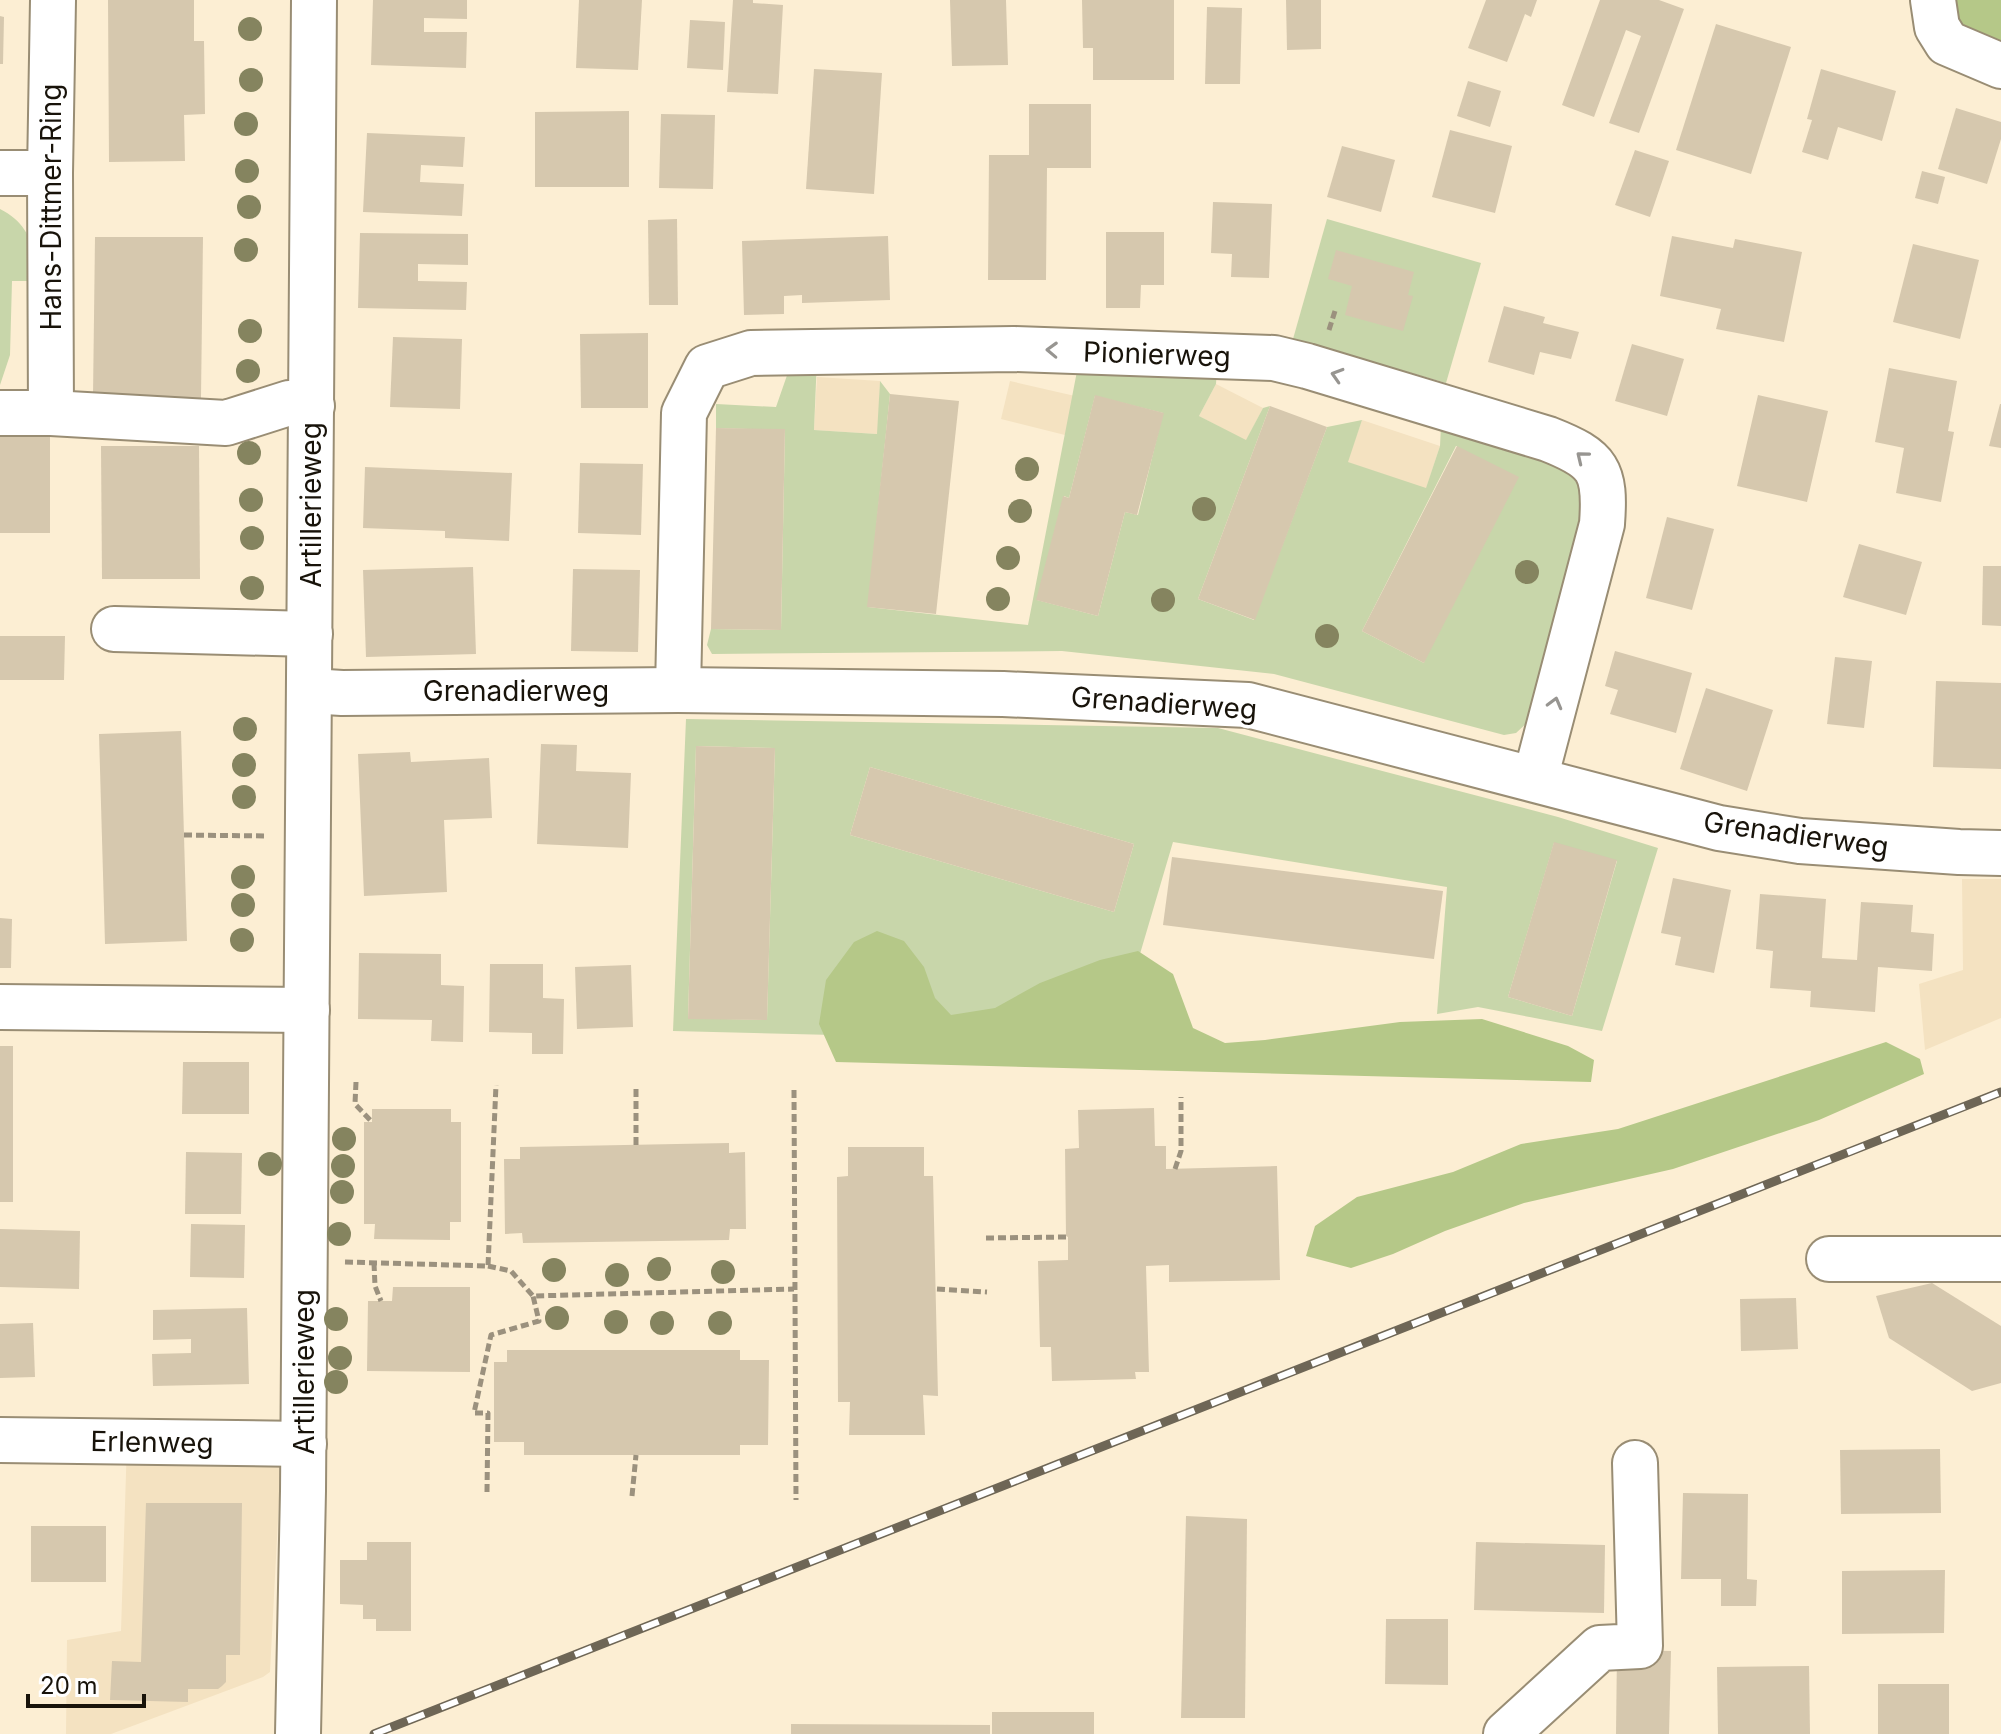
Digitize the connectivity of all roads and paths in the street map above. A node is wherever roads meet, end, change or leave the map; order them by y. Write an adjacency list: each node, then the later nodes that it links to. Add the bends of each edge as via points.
1 (53, 0): 6 (street, Hans-Dittmer-Ring)
2 (314, 0): 7 (street, Artillerieweg)
3 (1935, 13): 4 (street, via 1947,43)
4 (2001, 66)
5 (0, 173): 6 (street)
6 (50, 173): 9 (street, Hans-Dittmer-Ring)
7 (312, 406): 9 (street, via 289,403 226,423); 11 (street, Artillerieweg)
8 (0, 413): 9 (street)
9 (51, 413)
10 (114, 629): 11 (street)
11 (310, 634): 13 (street, Artillerieweg)
12 (678, 690): 13 (street, Grenadierweg); 14 (street, Grenadierweg, via 1003,694 1248,705); 14 (street, Pionierweg, one-way to 12, via 1602,524 1599,475 1587,457 1548,439 1274,358 1014,349 751,353 707,367 684,413)
13 (310, 691): 19 (street, Artillerieweg)
14 (1535, 779): 17 (street, Grenadierweg, via 1719,828 1800,841)
15 (184, 835): 16 (path)
16 (271, 836)
17 (2001, 853)
18 (0, 1007): 19 (street)
19 (307, 1010): 41 (street, Artillerieweg)
20 (356, 1082): 25 (path, via 355,1104)
21 (496, 1085): 34 (path)
22 (636, 1087): 26 (path)
23 (794, 1090): 35 (path)
24 (1181, 1097): 27 (path, via 1181,1151)
25 (372, 1122)
26 (636, 1145)
27 (1175, 1169)
28 (1068, 1237): 29 (path)
29 (986, 1238)
30 (1829, 1259): 31 (street)
31 (2001, 1259)
32 (344, 1262): 33 (path)
33 (374, 1263): 34 (path); 39 (path)
34 (488, 1266): 38 (path, via 511,1271)
35 (794, 1289): 38 (path); 46 (path)
36 (937, 1289): 37 (path)
37 (987, 1292)
38 (533, 1296): 44 (path, via 539,1321 491,1335 474,1413 488,1413)
39 (381, 1301)
40 (0, 1440): 41 (street, Erlenweg)
41 (304, 1444): 47 (street, Artillerieweg)
42 (636, 1455): 45 (path)
43 (1635, 1463): 48 (street, via 1640,1646 1600,1648)
44 (487, 1492)
45 (632, 1496)
46 (796, 1500)
47 (298, 1734)
48 (1506, 1734)

